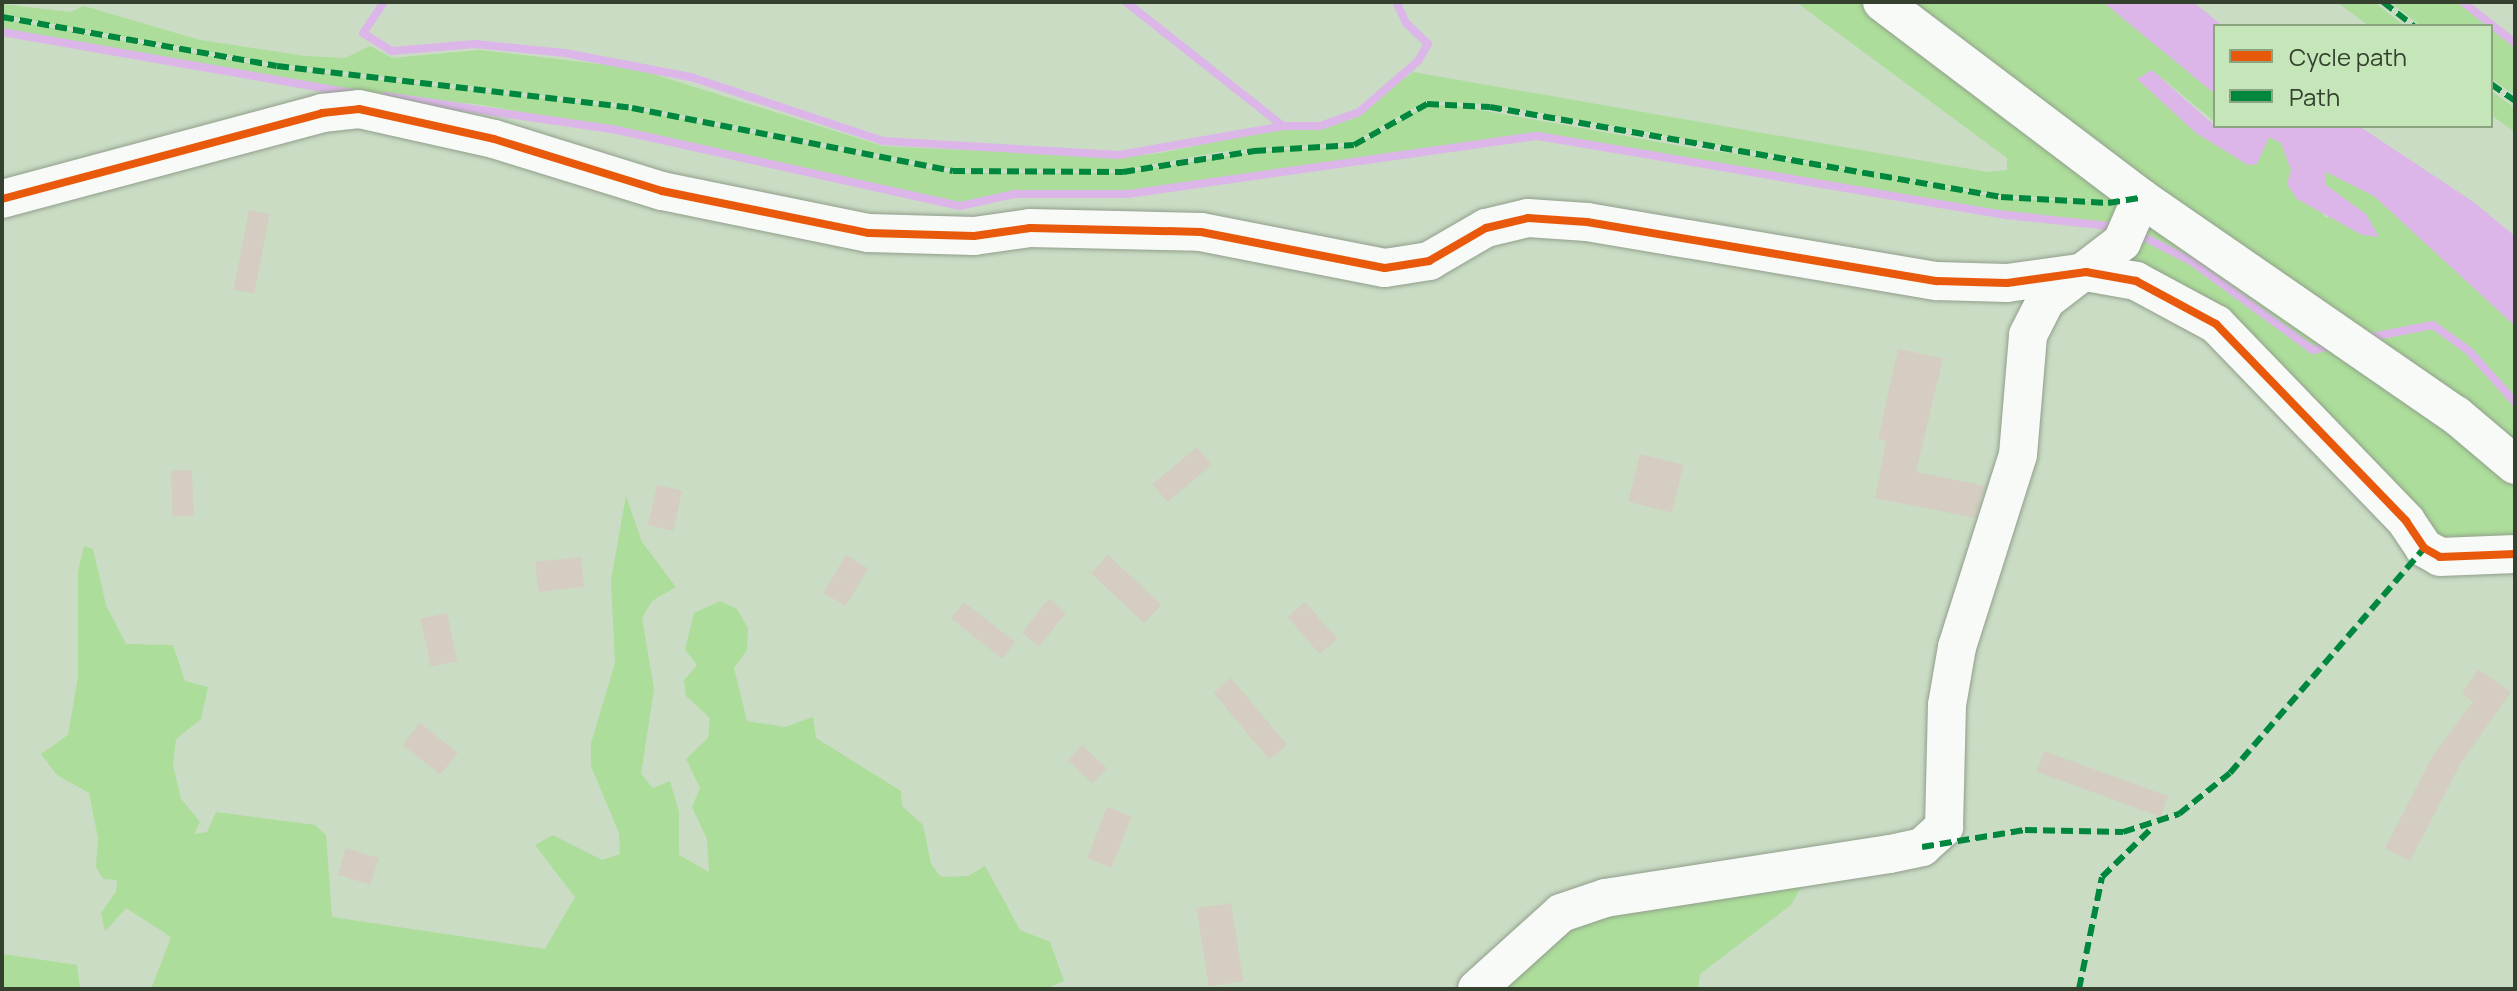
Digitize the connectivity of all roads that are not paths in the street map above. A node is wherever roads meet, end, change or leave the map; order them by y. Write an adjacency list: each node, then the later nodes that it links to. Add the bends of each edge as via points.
1 (1882, 2): 3 (street)
2 (2, 199): 4 (street, via 322,113 359,109 494,139 662,191 869,233 959,237 1030,228 1201,232 1385,268 1429,261 1486,228 1528,218 1587,222 1937,281 2007,283)
3 (2132, 222): 4 (street); 5 (street, via 2456,415)
4 (2086, 272): 6 (street, via 2136,281 2216,324 2406,521 2424,548 2440,557); 7 (street, via 2045,301 2028,335 2018,455 1957,647 1947,705 1944,827 1922,847 1605,898 1561,913)
5 (2515, 465)
6 (2515, 554)
7 (1477, 989)

